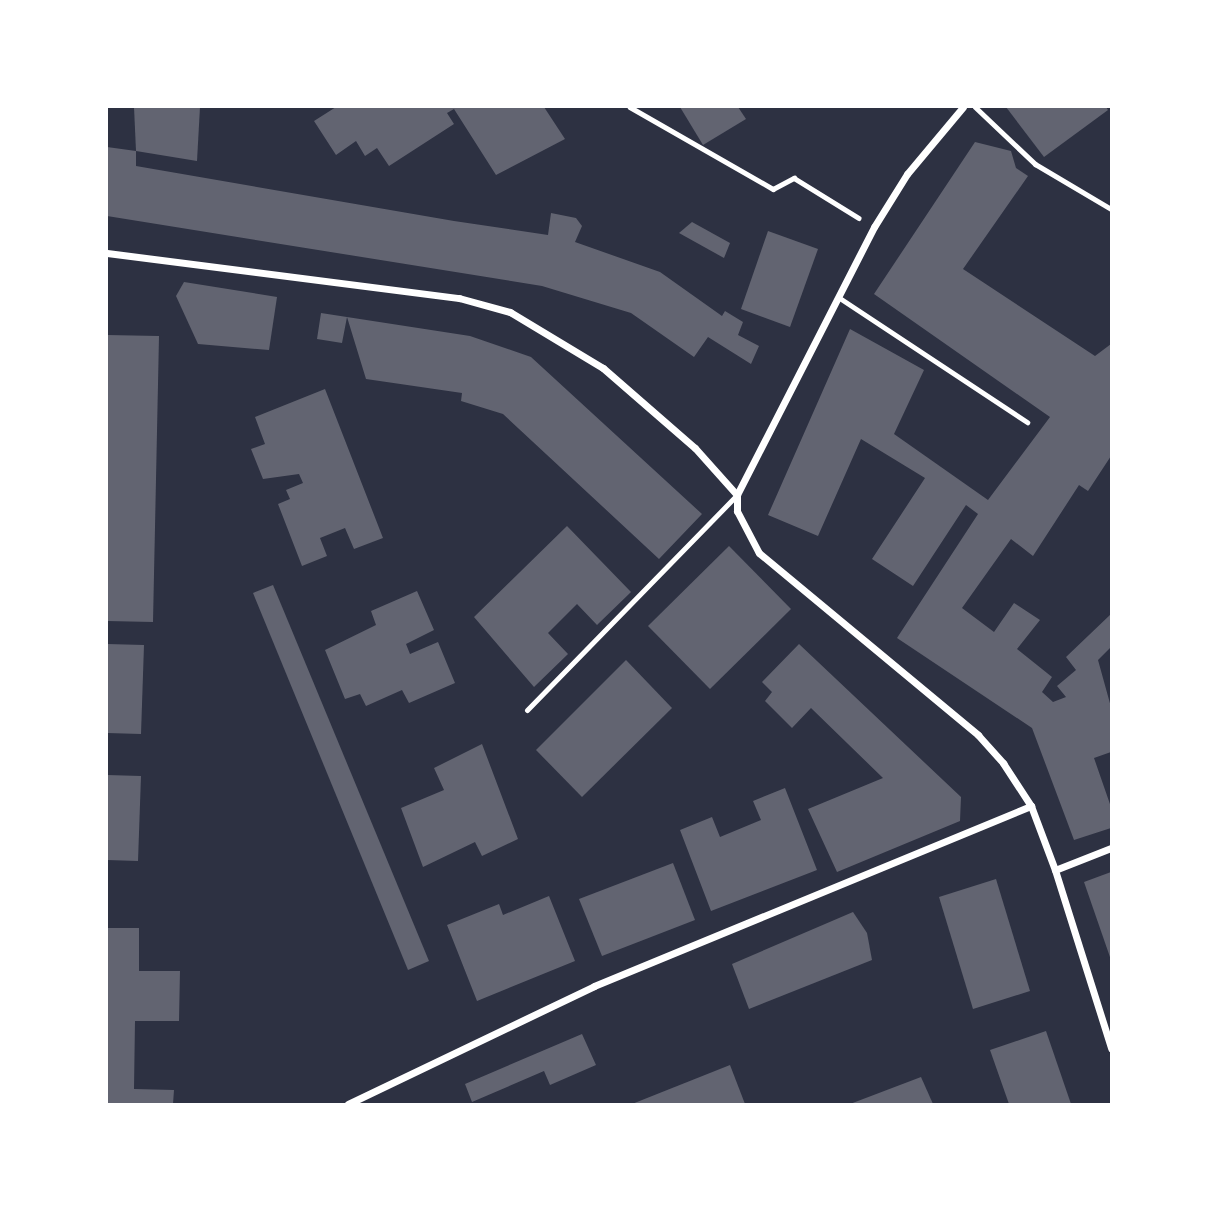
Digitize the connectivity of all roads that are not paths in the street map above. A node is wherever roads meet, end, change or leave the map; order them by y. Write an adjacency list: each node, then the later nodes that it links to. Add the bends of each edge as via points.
1 (963, 107): 5 (street, via 906,174)
2 (975, 107): 3 (lane, via 1035,164)
3 (1111, 209)
4 (107, 253): 7 (street, via 459,298 510,312 603,368 695,448)
5 (838, 297): 6 (lane); 7 (street)
6 (1027, 422)
7 (737, 495): 8 (lane); 9 (street, via 738,518 759,553 978,735)
8 (527, 710)
9 (1031, 807): 11 (street); 13 (street, via 594,986)
10 (1111, 848): 11 (street)
11 (1055, 870): 12 (street)
12 (1111, 1048)
13 (348, 1104)

